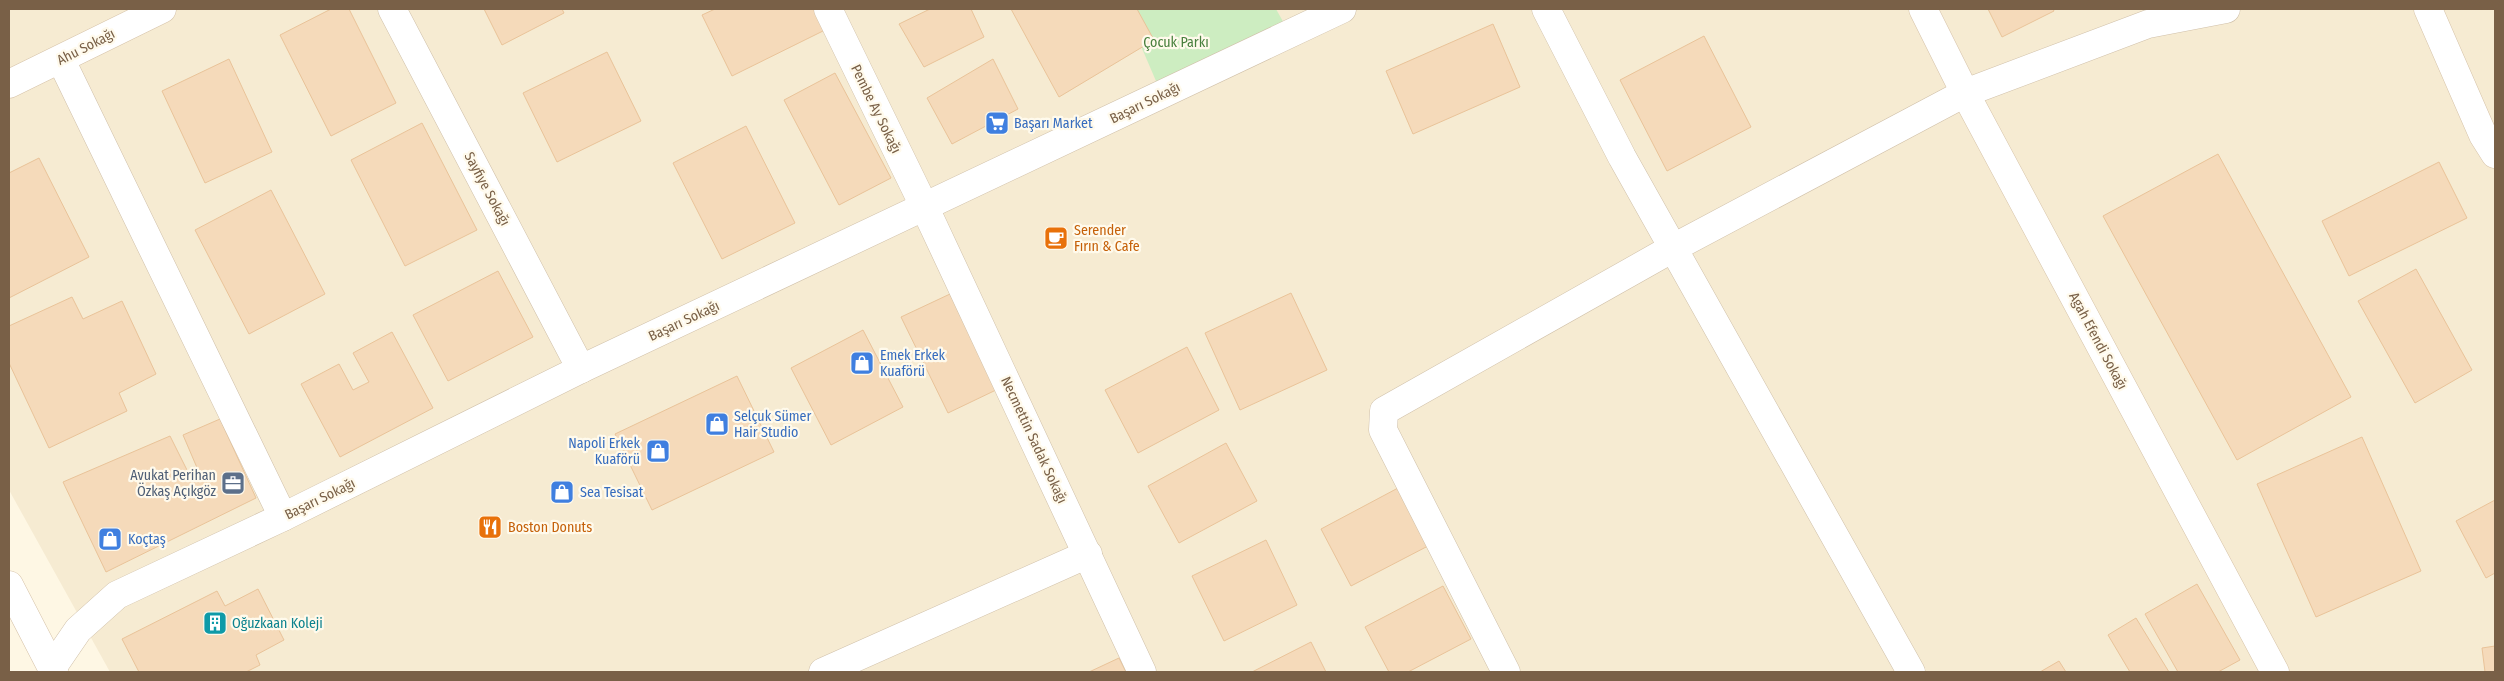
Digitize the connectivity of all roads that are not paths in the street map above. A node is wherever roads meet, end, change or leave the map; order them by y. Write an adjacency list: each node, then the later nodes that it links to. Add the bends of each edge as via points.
1 (162, 9): 10 (street, Ahu Sokağı)
2 (392, 9): 16 (street, Sayfiye Sokağı)
3 (828, 9): 14 (street, Pembe Ay Sokağı)
4 (1342, 9): 9 (street, Başarı Sokağı)
5 (1546, 9): 15 (street)
6 (1923, 9): 12 (street, Agah Efendi Sokağı)
7 (2226, 9): 12 (street, via 2148,24)
8 (2428, 9): 13 (street, via 2483,135)
9 (1296, 18): 14 (street, Başarı Sokağı)
10 (61, 60): 11 (street, Ahu Sokağı); 17 (street)
11 (9, 84)
12 (1965, 93): 15 (street); 25 (street, Agah Efendi Sokağı)
13 (2495, 154)
14 (925, 208): 16 (street, Başarı Sokağı); 18 (street, Necmettin Sadak Sokağı)
15 (1673, 248): 23 (street, via 1384,411 1383,430); 24 (street)
16 (581, 369): 17 (street, Başarı Sokağı)
17 (283, 517): 20 (street, Başarı Sokağı, via 117,595 78,630)
18 (1088, 554): 21 (street); 22 (street, Necmettin Sadak Sokağı)
19 (9, 585): 20 (street)
20 (49, 671)
21 (823, 672)
22 (1142, 672)
23 (1506, 672)
24 (1911, 672)
25 (2275, 672)

